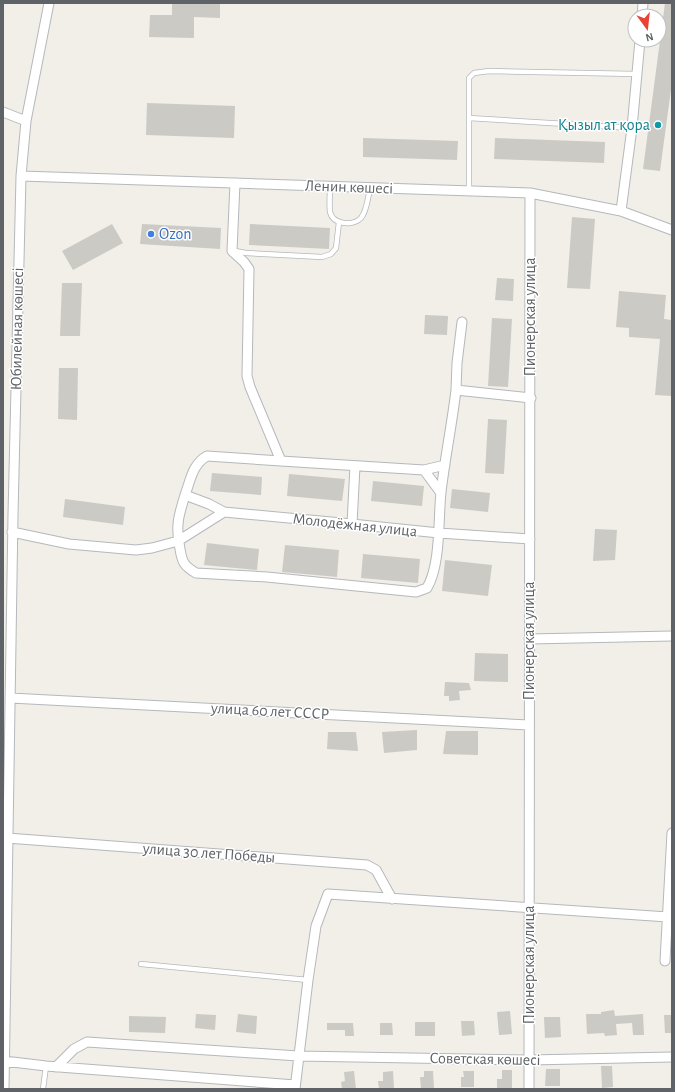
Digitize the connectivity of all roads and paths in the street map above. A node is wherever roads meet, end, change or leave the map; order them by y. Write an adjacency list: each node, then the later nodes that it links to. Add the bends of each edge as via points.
1 (49, 3): 6 (street, Юбилейная көшесі)
2 (639, 48): 3 (street)
3 (637, 74): 5 (lane, via 489,71 474,73 469,78); 7 (street)
4 (3, 112): 6 (street)
5 (469, 118): 7 (lane); 12 (lane)
6 (26, 121): 8 (street, Юбилейная көшесі)
7 (632, 128): 14 (street)
8 (21, 176): 9 (street, Ленин көшесі); 29 (street, Юбилейная көшесі)
9 (236, 183): 10 (street, Ленин көшесі); 17 (street)
10 (330, 187): 11 (street, Ленин көшесі); 15 (lane, via 330,212)
11 (370, 188): 12 (street, Ленин көшесі); 15 (lane, via 361,219 352,223)
12 (469, 191): 13 (street, Ленин көшесі)
13 (530, 193): 14 (street, Ленин көшесі); 20 (street, Пионерская улица)
14 (621, 211): 16 (street, Ленин көшесі)
15 (339, 222): 17 (lane, via 336,248 331,254 322,257)
16 (672, 230)
17 (232, 251): 21 (street, via 249,269 247,376)
18 (462, 322): 19 (street)
19 (456, 390): 20 (street); 22 (street)
20 (531, 398): 33 (street, Пионерская улица)
21 (281, 461): 23 (street); 26 (street, via 207,456 194,468)
22 (445, 465): 24 (street); 25 (street)
23 (355, 466): 24 (street); 30 (street)
24 (424, 470): 25 (street)
25 (441, 493): 32 (street)
26 (185, 495): 27 (street, Молодёжная улица); 34 (street, via 176,529)
27 (224, 512): 30 (street, Молодёжная улица); 34 (street)
28 (3, 514): 29 (street)
29 (13, 515): 31 (street, Юбилейная көшесі)
30 (352, 524): 32 (street, Молодёжная улица)
31 (12, 532): 34 (street, via 69,544 136,550); 37 (street, Юбилейная көшесі)
32 (439, 534): 33 (street, Молодёжная улица); 34 (street, via 432,579 427,588 416,592 196,573 182,560)
33 (530, 539): 36 (street, Пионерская улица)
34 (178, 541)
35 (672, 636): 36 (street)
36 (530, 639): 38 (street, Пионерская улица)
37 (10, 698): 38 (street, улица 60 лет СССР); 41 (street, Юбилейная көшесі)
38 (529, 725): 43 (street, Пионерская улица)
39 (672, 833): 40 (street)
40 (672, 837): 44 (street)
41 (7, 838): 42 (street, улица 30 лет Победы, via 367,865 376,870); 45 (street, Юбилейная көшесі)
42 (392, 899): 43 (street); 48 (street, via 328,894 316,926)
43 (529, 908): 44 (street); 51 (street, Пионерская улица)
44 (668, 917): 46 (street)
45 (4, 959): 52 (street, Юбилейная көшесі)
46 (665, 961)
47 (141, 964): 48 (lane)
48 (308, 980): 49 (street)
49 (298, 1056): 51 (street, Советская көшесі); 54 (street, Советская көшесі, via 87,1042 74,1048); 55 (street)
50 (672, 1057): 51 (street, Советская көшесі)
51 (529, 1060): 58 (street, Пионерская улица)
52 (4, 1061): 53 (street); 56 (street, Юбилейная көшесі)
53 (46, 1066): 54 (street); 57 (lane)
54 (56, 1067): 55 (street)
55 (295, 1087)
56 (4, 1089)
57 (43, 1089)
58 (529, 1089)

